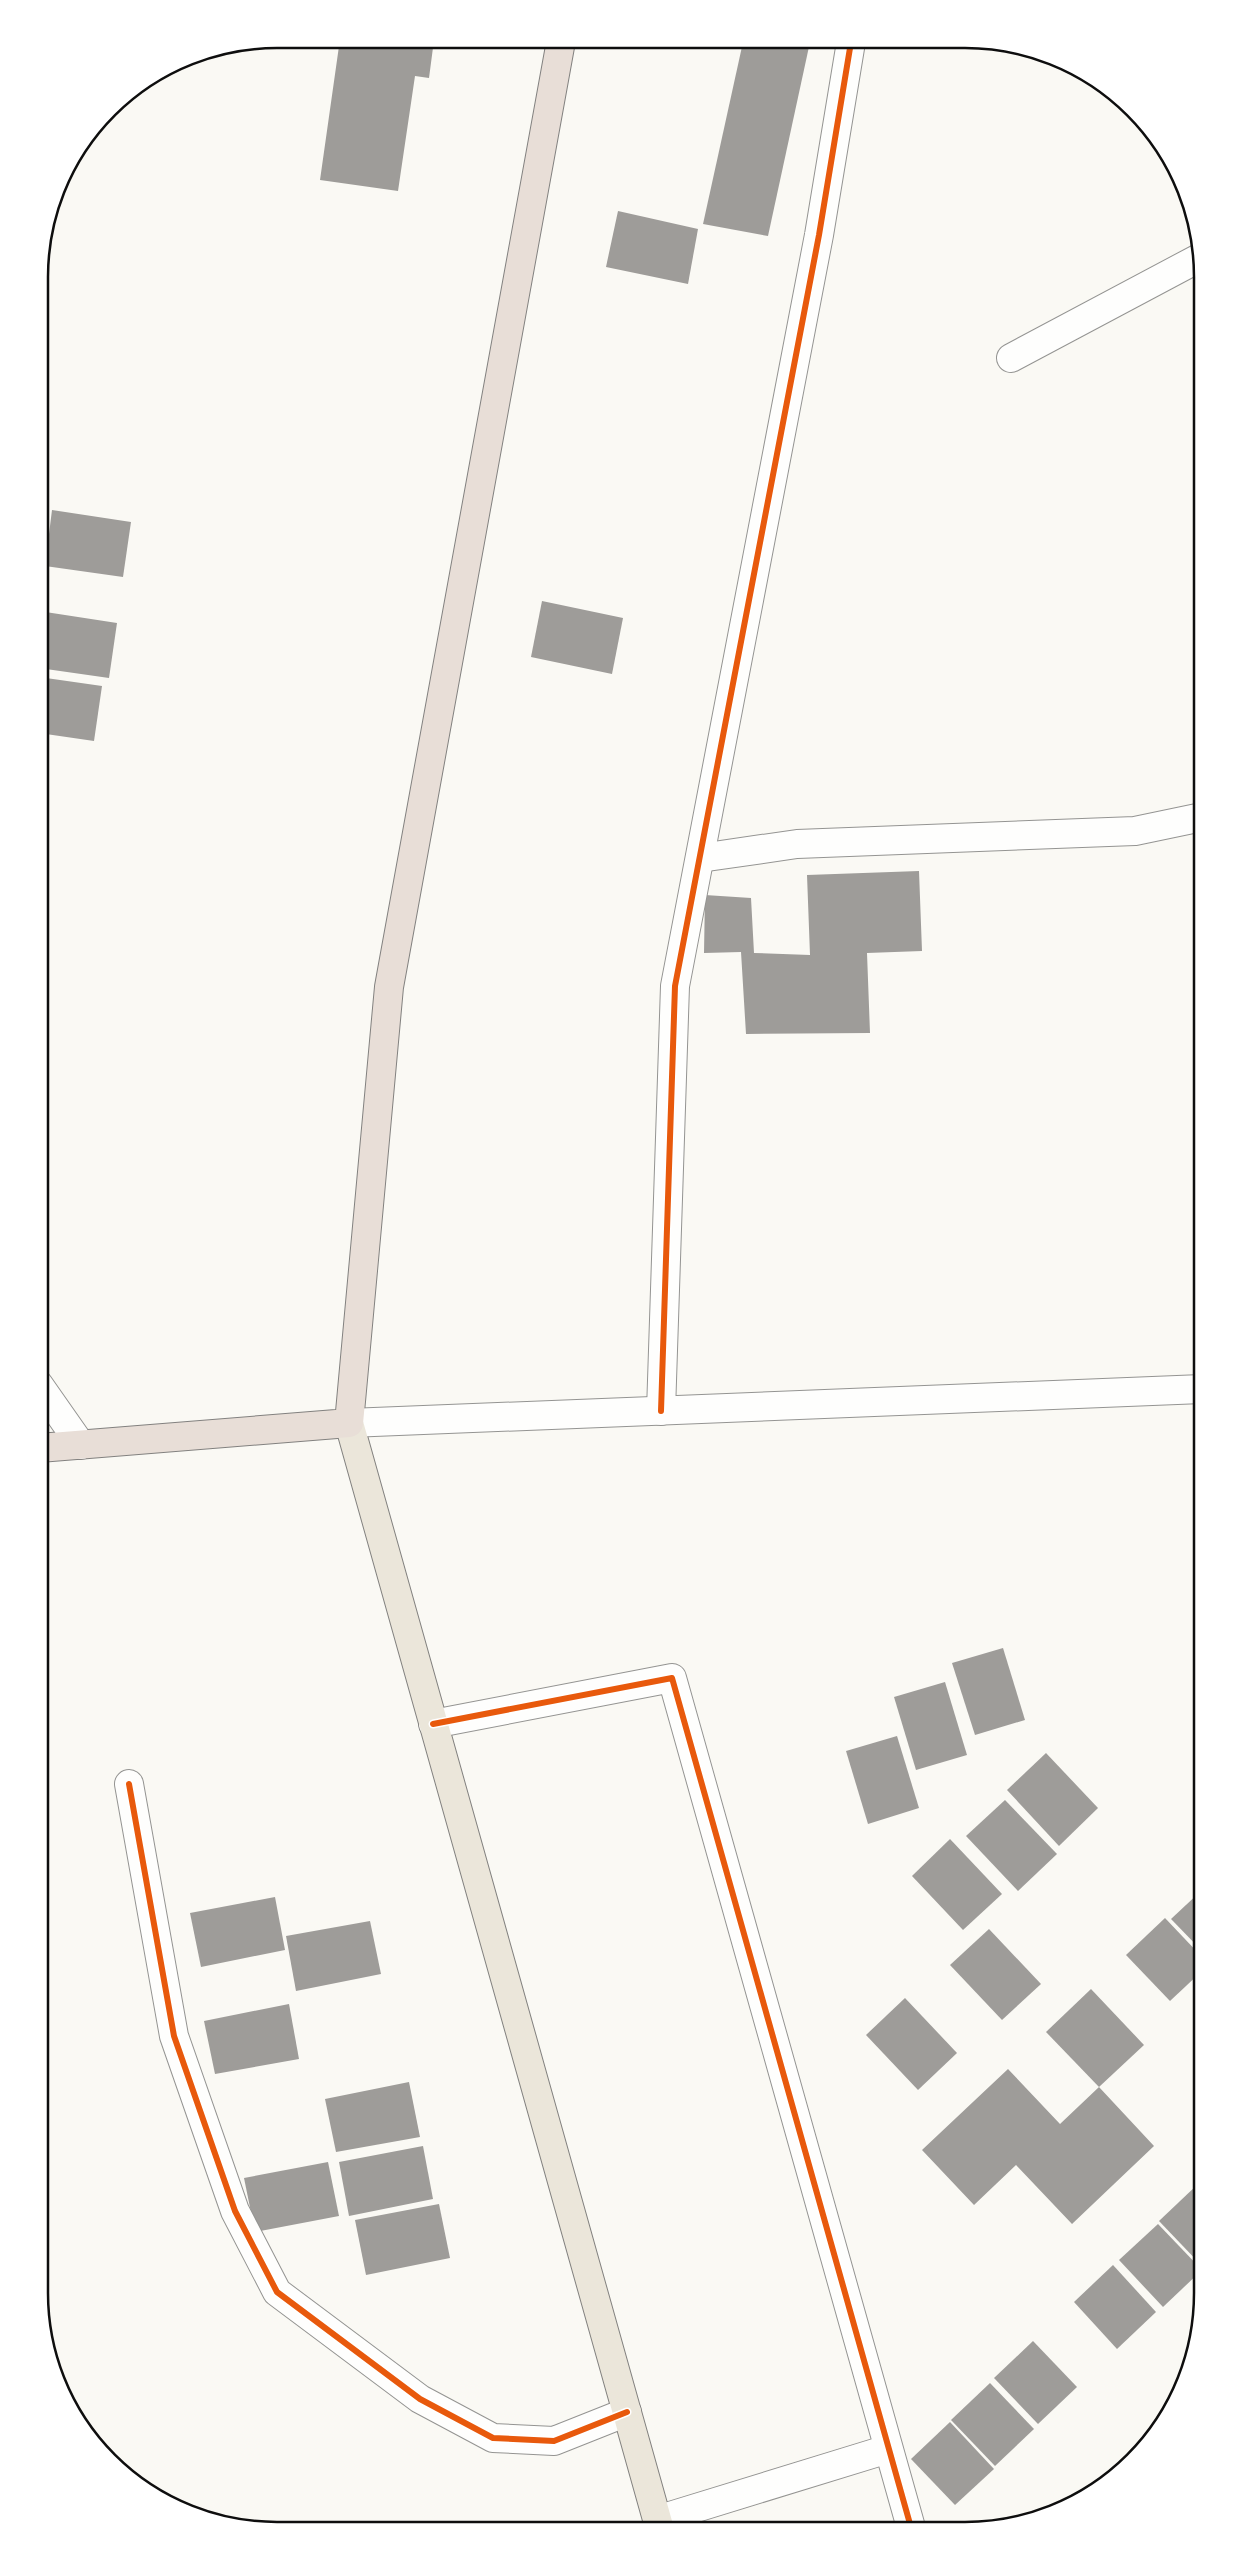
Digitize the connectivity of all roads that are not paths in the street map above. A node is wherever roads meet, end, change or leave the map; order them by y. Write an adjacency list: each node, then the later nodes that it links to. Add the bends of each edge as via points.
1 (560, 48): 10 (highway, via 389,987)
2 (850, 48): 6 (street, via 819,236)
3 (1193, 261): 4 (street)
4 (1011, 358)
5 (1194, 819): 6 (street, via 1135,830 797,844)
6 (700, 858): 9 (street, via 676,986)
7 (1194, 1389): 9 (street)
8 (47, 1396): 11 (street)
9 (661, 1410): 10 (street)
10 (349, 1423): 11 (highway); 13 (main road)
11 (81, 1444): 12 (highway)
12 (47, 1447)
13 (433, 1724): 15 (main road); 16 (street, via 672,1678)
14 (130, 1784): 15 (street, via 174,2036 235,2211 277,2292 420,2399 493,2438 554,2441)
15 (627, 2412): 17 (main road)
16 (888, 2449): 18 (street); 19 (street)
17 (658, 2522)
18 (668, 2522)
19 (909, 2522)

